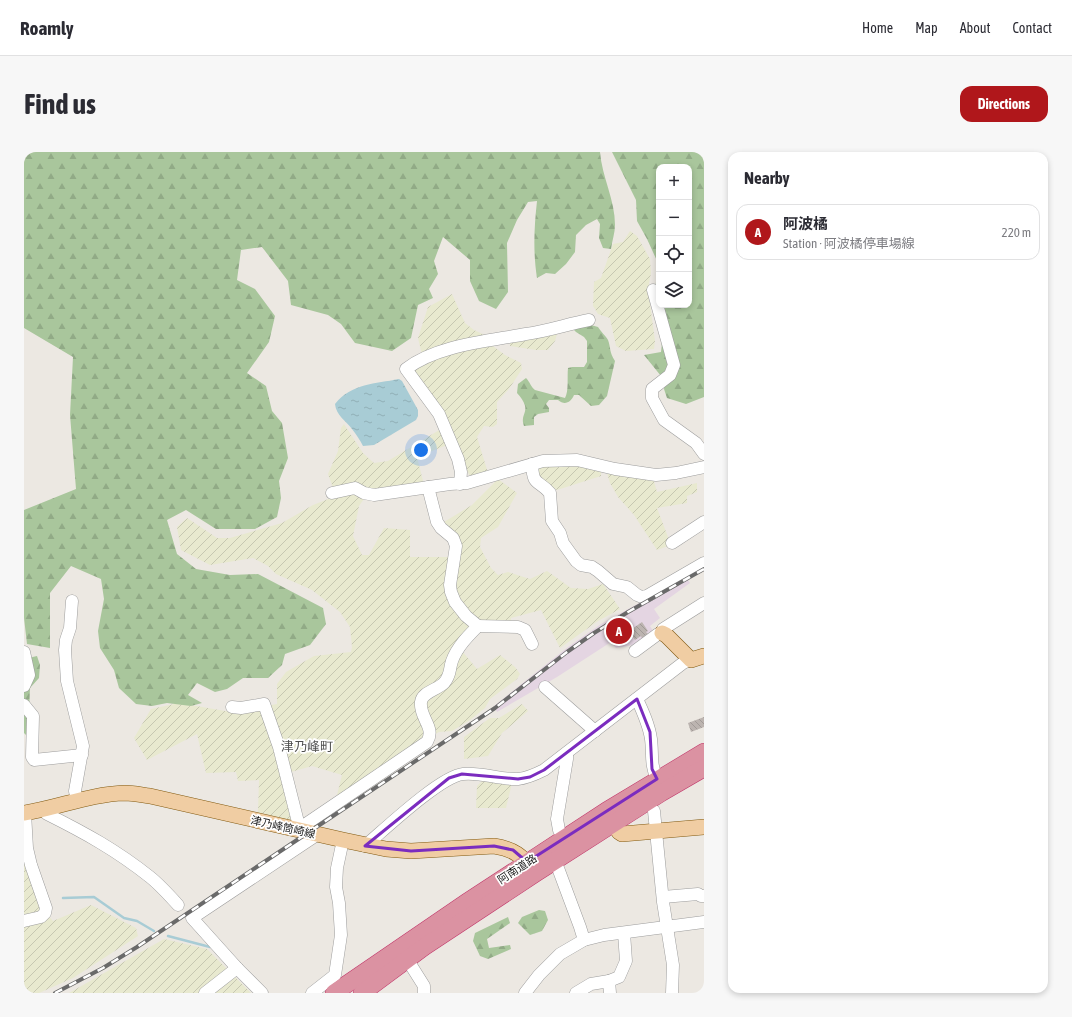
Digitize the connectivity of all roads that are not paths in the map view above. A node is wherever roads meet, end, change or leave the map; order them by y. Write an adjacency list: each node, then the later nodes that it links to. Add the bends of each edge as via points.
1 (653, 290): 3 (street, via 674,365 670,375 652,389 652,398 664,420 696,443)
2 (589, 320): 6 (street, via 473,343 426,357 406,369 445,427 458,459)
3 (704, 454)
4 (532, 464): 5 (street, via 542,461 577,460 656,475); 6 (street); 11 (street, via 534,480 550,493 552,521 563,543 576,561 592,567 613,584 627,587 636,595 647,596)
5 (704, 467)
6 (460, 484): 7 (street)
7 (428, 488): 8 (street, via 374,495 356,488); 14 (street, via 437,522 453,538 456,546 451,592 466,616)
8 (332, 493)
9 (704, 522): 10 (street)
10 (672, 542)
11 (704, 563)
12 (72, 601): 28 (street, via 65,650 67,681 83,746)
13 (704, 603): 15 (street, via 663,629)
14 (478, 626): 16 (street, via 518,627 525,630); 37 (street, via 465,638 452,660 449,676 442,685 421,700 420,709 430,729 431,737 427,742)
15 (662, 633): 17 (street); 19 (main road)
16 (532, 644)
17 (634, 651)
18 (24, 652): 20 (street, via 29,675)
19 (697, 658): 22 (street, via 683,663)
20 (24, 686)
21 (545, 687): 25 (street)
22 (637, 699): 25 (street); 30 (street, via 650,732 652,769)
23 (24, 705): 28 (street, via 33,716 34,760)
24 (232, 707): 37 (street, via 264,704 280,747)
25 (595, 731): 27 (street)
26 (704, 752): 30 (highway, 阿南道路)
27 (567, 753): 40 (street, via 557,819); 42 (street, via 530,777 518,779 462,774 449,778)
28 (82, 755): 31 (street, via 75,791)
29 (704, 768): 35 (highway, 阿南道路)
30 (657, 780): 40 (highway, 阿南道路)
31 (76, 801): 32 (main road, 津乃峰筒崎線); 37 (main road, 津乃峰筒崎線, via 127,793)
32 (43, 810): 34 (main road, 津乃峰筒崎線); 47 (street, via 120,854 151,878)
33 (654, 810): 38 (street)
34 (25, 813): 48 (street, via 30,865 46,908 41,917)
35 (614, 823): 38 (main road, via 622,834); 43 (highway, 阿南道路)
36 (704, 827): 38 (main road)
37 (300, 830): 39 (main road, 津乃峰筒崎線)
38 (655, 832): 46 (street)
39 (318, 834): 41 (main road, 津乃峰筒崎線); 54 (street, via 192,918)
40 (564, 839): 44 (highway, 阿南道路)
41 (343, 840): 42 (main road, 津乃峰筒崎線); 56 (street, via 336,887 340,903 341,935)
42 (365, 846): 44 (main road, 津乃峰筒崎線, via 411,851 494,846 512,850)
43 (555, 860): 44 (highway, 阿南道路); 52 (street)
44 (532, 868): 53 (highway, 阿南道路); 56 (highway, 阿南道路, via 467,902)
45 (704, 896): 46 (street, via 698,894)
46 (663, 897): 50 (street)
47 (178, 905)
48 (24, 921)
49 (704, 922): 50 (street)
50 (668, 927): 51 (street); 65 (street, via 673,965)
51 (624, 933): 52 (street); 55 (street, via 626,961 619,976)
52 (584, 940): 62 (street, via 560,954)
53 (407, 960): 60 (highway, 阿南道路); 61 (street, via 424,986)
54 (237, 968): 57 (street); 58 (street)
55 (609, 980): 63 (street, via 591,984); 64 (street)
56 (338, 985): 59 (street)
57 (205, 993)
58 (262, 993)
59 (312, 993)
60 (362, 993)
61 (424, 993)
62 (525, 993)
63 (576, 993)
64 (610, 993)
65 (672, 993)

